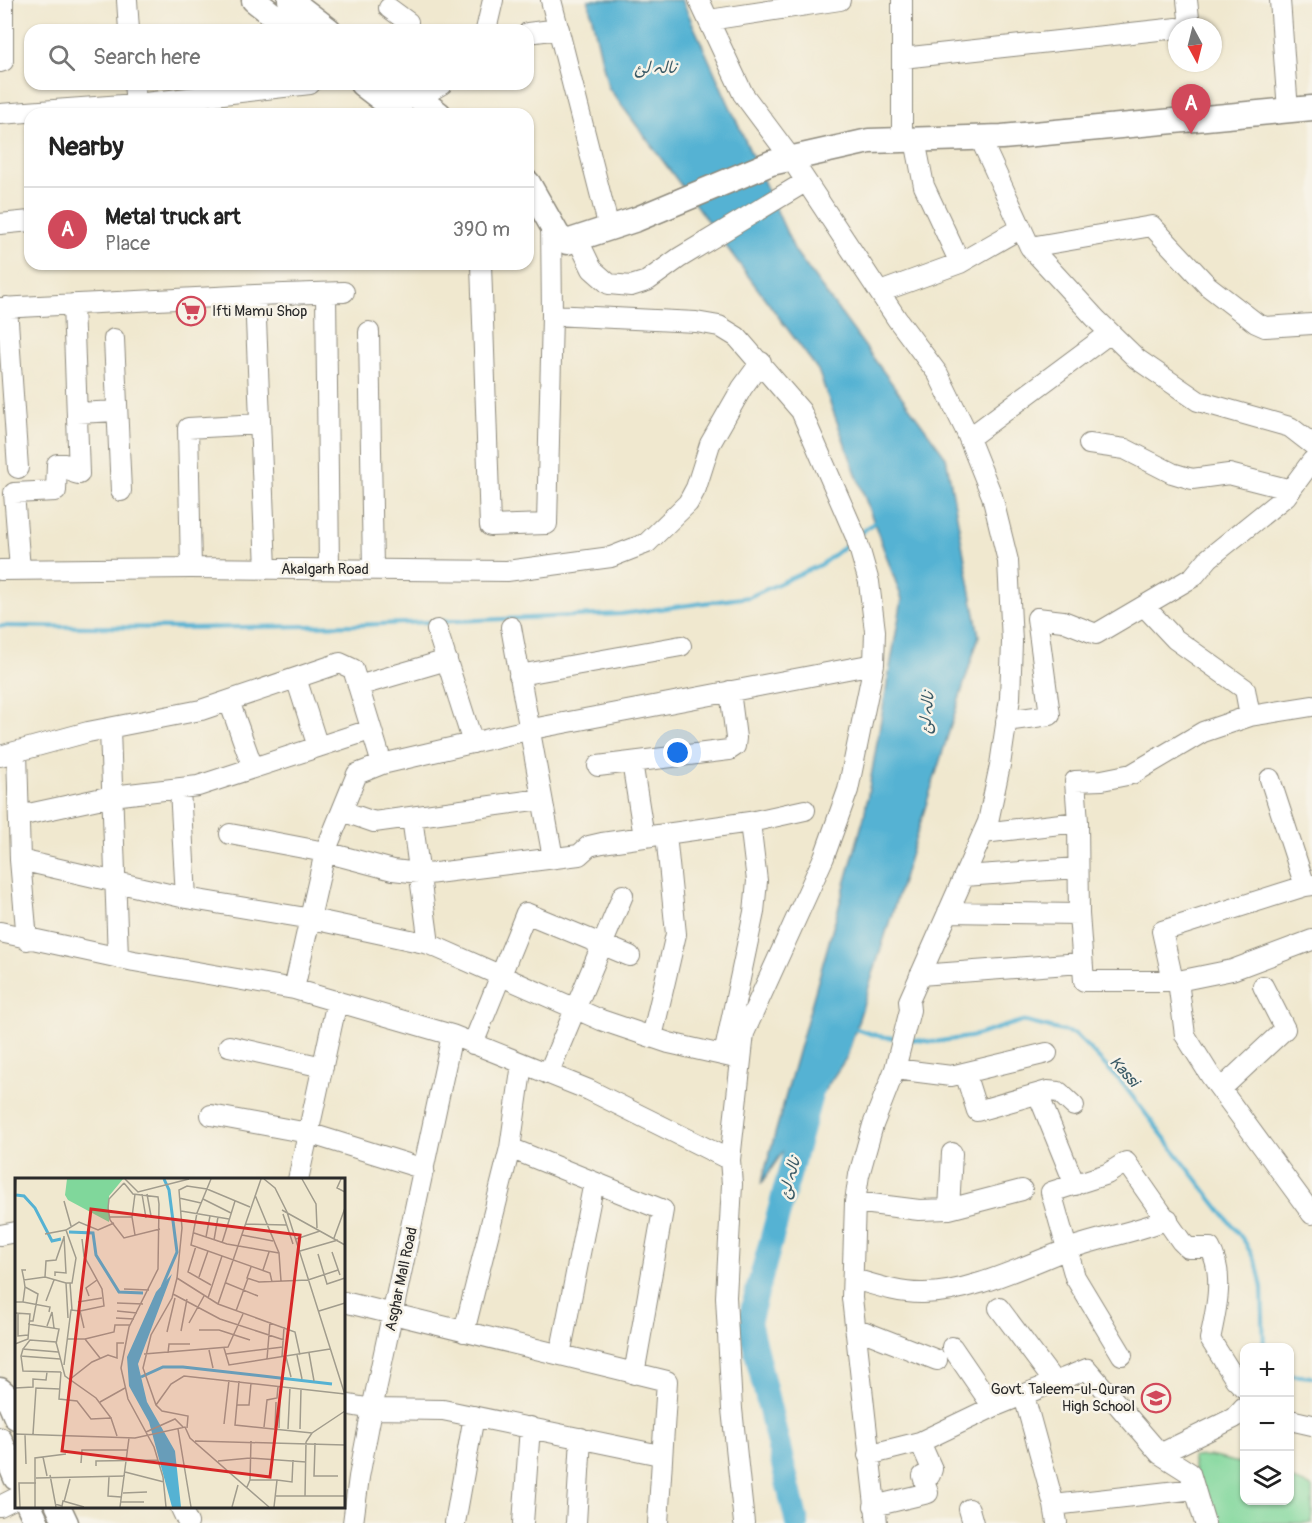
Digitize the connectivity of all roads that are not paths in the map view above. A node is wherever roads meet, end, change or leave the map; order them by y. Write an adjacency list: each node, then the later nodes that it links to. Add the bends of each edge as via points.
1 (3, 0): 23 (street)
2 (127, 0): 15 (street)
3 (254, 0): 12 (main road)
4 (494, 0): 18 (street)
5 (551, 0): 19 (street)
6 (699, 0): 14 (street)
7 (840, 0): 14 (street)
8 (902, 0): 22 (street)
9 (1187, 0): 13 (street)
10 (1280, 0): 32 (street)
11 (390, 9): 17 (street)
12 (298, 10): 16 (main road)
13 (1189, 18)
14 (709, 20): 37 (street, via 743,94)
15 (129, 24)
16 (320, 24)
17 (408, 24)
18 (488, 24)
19 (559, 29): 21 (street); 43 (street)
20 (1168, 29): 22 (street)
21 (534, 32)
22 (902, 58): 36 (street)
23 (0, 62)
24 (135, 90): 29 (street)
25 (268, 90): 30 (street)
26 (380, 90): 28 (main road)
27 (427, 90): 28 (street)
28 (406, 99): 31 (main road)
29 (137, 108)
30 (144, 108)
31 (426, 108)
32 (1300, 110): 35 (main road)
33 (24, 113): 34 (street)
34 (0, 114)
35 (980, 138): 36 (main road); 44 (street)
36 (908, 140): 37 (main road, via 869,141); 47 (street, via 924,186)
37 (781, 160): 38 (street); 43 (main road)
38 (805, 182): 45 (street, via 647,281 631,286 609,284 592,269); 49 (street)
39 (534, 193): 40 (main road)
40 (551, 221): 45 (main road, via 558,236 567,242); 53 (street)
41 (24, 222): 42 (street)
42 (0, 224)
43 (609, 228): 45 (main road)
44 (1022, 228): 46 (street); 47 (street)
45 (578, 240)
46 (1030, 246): 54 (street, via 1152,226 1208,286 1256,322 1265,327); 56 (street)
47 (960, 263): 49 (street)
48 (481, 270): 53 (street, via 490,526 547,524)
49 (880, 292): 62 (street, via 938,374)
50 (255, 295): 51 (street); 61 (street); 72 (street, via 335,292)
51 (73, 304): 52 (street); 60 (street)
52 (3, 307): 66 (street)
53 (552, 315): 58 (street, via 719,326 737,337)
54 (1312, 324)
55 (369, 332): 73 (street)
56 (1110, 333): 62 (street); 64 (street, via 1137,359 1198,401 1290,427)
57 (114, 339): 59 (street)
58 (761, 362): 73 (street, Akalgarh Road, via 710,444 688,503 647,543 611,557 507,571); 80 (street, via 801,411 856,537 869,582 875,631)
59 (117, 411): 60 (street); 68 (street)
60 (77, 413): 70 (street, via 79,474 65,464 57,464 56,491 14,493)
61 (259, 424): 69 (street, via 188,428); 71 (street)
62 (969, 438): 88 (street, via 992,496 1008,561 1012,642)
63 (1089, 444): 67 (street, via 1125,450 1172,473 1192,478 1229,474)
64 (1312, 444)
65 (1312, 461): 67 (street)
66 (18, 468)
67 (1291, 490): 75 (street, via 1209,558 1193,578)
68 (121, 491)
69 (191, 568): 70 (street, Akalgarh Road); 71 (street, Akalgarh Road)
70 (20, 569): 74 (street, Akalgarh Road)
71 (266, 569): 72 (street, Akalgarh Road)
72 (329, 569): 73 (street, Akalgarh Road)
73 (373, 569)
74 (0, 570)
75 (1144, 606): 87 (street, via 1175,639 1245,689); 88 (street, via 1096,634 1063,621 1037,618 1050,715)
76 (511, 627): 81 (street)
77 (437, 630): 79 (street)
78 (681, 646): 81 (street)
79 (447, 660): 83 (street); 92 (street)
80 (874, 664): 84 (street); 146 (street, via 848,790 825,857)
81 (519, 675): 91 (street)
82 (296, 678): 83 (street, via 340,663 353,669); 85 (street); 93 (street)
83 (358, 686): 90 (street)
84 (729, 691): 91 (street); 95 (street, via 735,746 729,750)
85 (229, 701): 89 (street); 98 (street)
86 (1312, 706): 87 (street)
87 (1250, 716): 108 (street, via 1203,732 1132,774 1075,780)
88 (1006, 722): 109 (street)
89 (110, 729): 94 (street); 101 (street)
90 (370, 730): 93 (street); 96 (street)
91 (528, 730): 92 (street); 102 (street)
92 (473, 743): 96 (street)
93 (318, 747): 98 (street)
94 (8, 754): 105 (street)
95 (632, 762): 97 (street); 112 (street)
96 (382, 765): 104 (street, via 357,774)
97 (598, 766)
98 (253, 768): 100 (street)
99 (1270, 779): 120 (street)
100 (180, 789): 101 (street); 122 (street)
101 (112, 796): 105 (street); 119 (street)
102 (542, 799): 106 (street); 114 (street)
103 (805, 810): 107 (street)
104 (342, 811): 106 (street, via 374,822); 113 (street)
105 (18, 816): 115 (street)
106 (412, 817): 117 (street)
107 (750, 822): 111 (street); 146 (street, via 758,881)
108 (1078, 822): 109 (street); 116 (street)
109 (983, 832): 118 (street)
110 (230, 834): 113 (street)
111 (666, 834): 112 (street); 142 (street, via 676,934)
112 (644, 837): 114 (street, via 589,846 579,855)
113 (325, 852): 117 (street); 125 (street)
114 (553, 858): 117 (street)
115 (20, 860): 119 (street); 127 (street)
116 (1078, 868): 118 (street); 124 (street)
117 (420, 873): 129 (street)
118 (964, 876): 123 (street)
119 (115, 882): 122 (street); 132 (street)
120 (1309, 885): 136 (street, via 1162,930)
121 (623, 895): 130 (street)
122 (186, 898): 125 (street)
123 (948, 912): 124 (street); 134 (street)
124 (1078, 914): 133 (street)
125 (312, 919): 129 (street); 138 (street)
126 (0, 932): 127 (street)
127 (27, 940): 132 (street)
128 (1312, 940): 136 (street, via 1232,970)
129 (429, 944): 135 (street)
130 (603, 944): 131 (street); 135 (street, via 526,914); 140 (street)
131 (630, 956)
132 (118, 958): 138 (street)
133 (1083, 972): 134 (street); 136 (street)
134 (921, 975): 149 (street, via 909,1000)
135 (503, 976): 140 (street); 143 (street)
136 (1176, 981): 152 (street, via 1185,1035)
137 (1263, 986): 152 (street, via 1285,1029)
138 (294, 988): 139 (street)
139 (337, 1001): 141 (street); 148 (street)
140 (576, 1009): 142 (street); 151 (street)
141 (452, 1035): 143 (street); 160 (street, Asghar Mall Road)
142 (652, 1037): 146 (street)
143 (473, 1044): 147 (street)
144 (229, 1046): 148 (street)
145 (1047, 1053): 150 (street)
146 (732, 1057): 159 (street)
147 (522, 1064): 151 (street); 157 (street)
148 (322, 1067): 156 (street)
149 (896, 1070): 150 (street, via 951,1076); 165 (street, via 873,1125 858,1175)
150 (966, 1073): 153 (street, via 977,1111)
151 (548, 1074): 159 (street, via 589,1090)
152 (1221, 1089): 167 (street)
153 (1038, 1094): 154 (street, via 1059,1092); 163 (street)
154 (1074, 1106)
155 (211, 1115): 156 (street)
156 (308, 1133): 160 (street); 161 (street)
157 (510, 1148): 162 (street); 177 (street)
158 (952, 1153): 166 (street)
159 (730, 1160): 220 (street, via 728,1361)
160 (424, 1169): 175 (street, Asghar Mall Road)
161 (298, 1178)
162 (594, 1182): 179 (street); 182 (street, via 663,1210)
163 (1075, 1185): 168 (street, via 1107,1174 1126,1162); 171 (street, via 1051,1192)
164 (1022, 1190): 166 (street)
165 (855, 1202): 166 (street, via 919,1210); 172 (street)
166 (949, 1209)
167 (1312, 1214)
168 (1167, 1219): 171 (street); 184 (street, via 1188,1248 1210,1248 1216,1258 1216,1312 1210,1339)
169 (15, 1232): 170 (street)
170 (0, 1235)
171 (1068, 1250): 173 (street); 180 (street, via 1086,1300)
172 (854, 1279): 173 (street, via 886,1289 920,1293 940,1292); 176 (street)
173 (983, 1280): 183 (street)
174 (345, 1302): 175 (street)
175 (394, 1315): 177 (street); 189 (street, Asghar Mall Road)
176 (855, 1329): 181 (street); 201 (street)
177 (464, 1332): 179 (street)
178 (952, 1347): 188 (street)
179 (560, 1355): 182 (street)
180 (1122, 1355)
181 (937, 1360)
182 (634, 1374): 200 (street, via 667,1381)
183 (1055, 1383): 186 (street); 199 (street, via 1087,1369)
184 (1240, 1384)
185 (0, 1390): 191 (main road)
186 (1024, 1396): 188 (street); 211 (street)
187 (345, 1404): 189 (street)
188 (993, 1407): 198 (street)
189 (372, 1409): 192 (street, via 443,1410); 203 (street, Asghar Mall Road)
190 (1240, 1412): 199 (street)
191 (15, 1415)
192 (474, 1416): 195 (street); 216 (street)
193 (1294, 1421): 194 (street)
194 (1312, 1425)
195 (530, 1427): 196 (street); 217 (street)
196 (581, 1438): 200 (street); 218 (street)
197 (0, 1440): 202 (main road)
198 (920, 1442): 201 (street); 210 (street, via 932,1469 930,1475 923,1476 928,1493)
199 (1160, 1454): 204 (street, via 1190,1473)
200 (660, 1455): 219 (street)
201 (868, 1455): 210 (street)
202 (15, 1476)
203 (351, 1477): 215 (street, Asghar Mall Road)
204 (1195, 1489): 211 (street); 221 (street)
205 (15, 1498): 206 (street)
206 (0, 1506)
207 (31, 1508): 212 (main road)
208 (59, 1508): 213 (main road)
209 (181, 1508): 214 (street)
210 (876, 1514)
211 (1056, 1514)
212 (37, 1523)
213 (66, 1523)
214 (188, 1523)
215 (353, 1523)
216 (456, 1523)
217 (524, 1523)
218 (576, 1523)
219 (658, 1523)
220 (744, 1523)
221 (1205, 1523)

